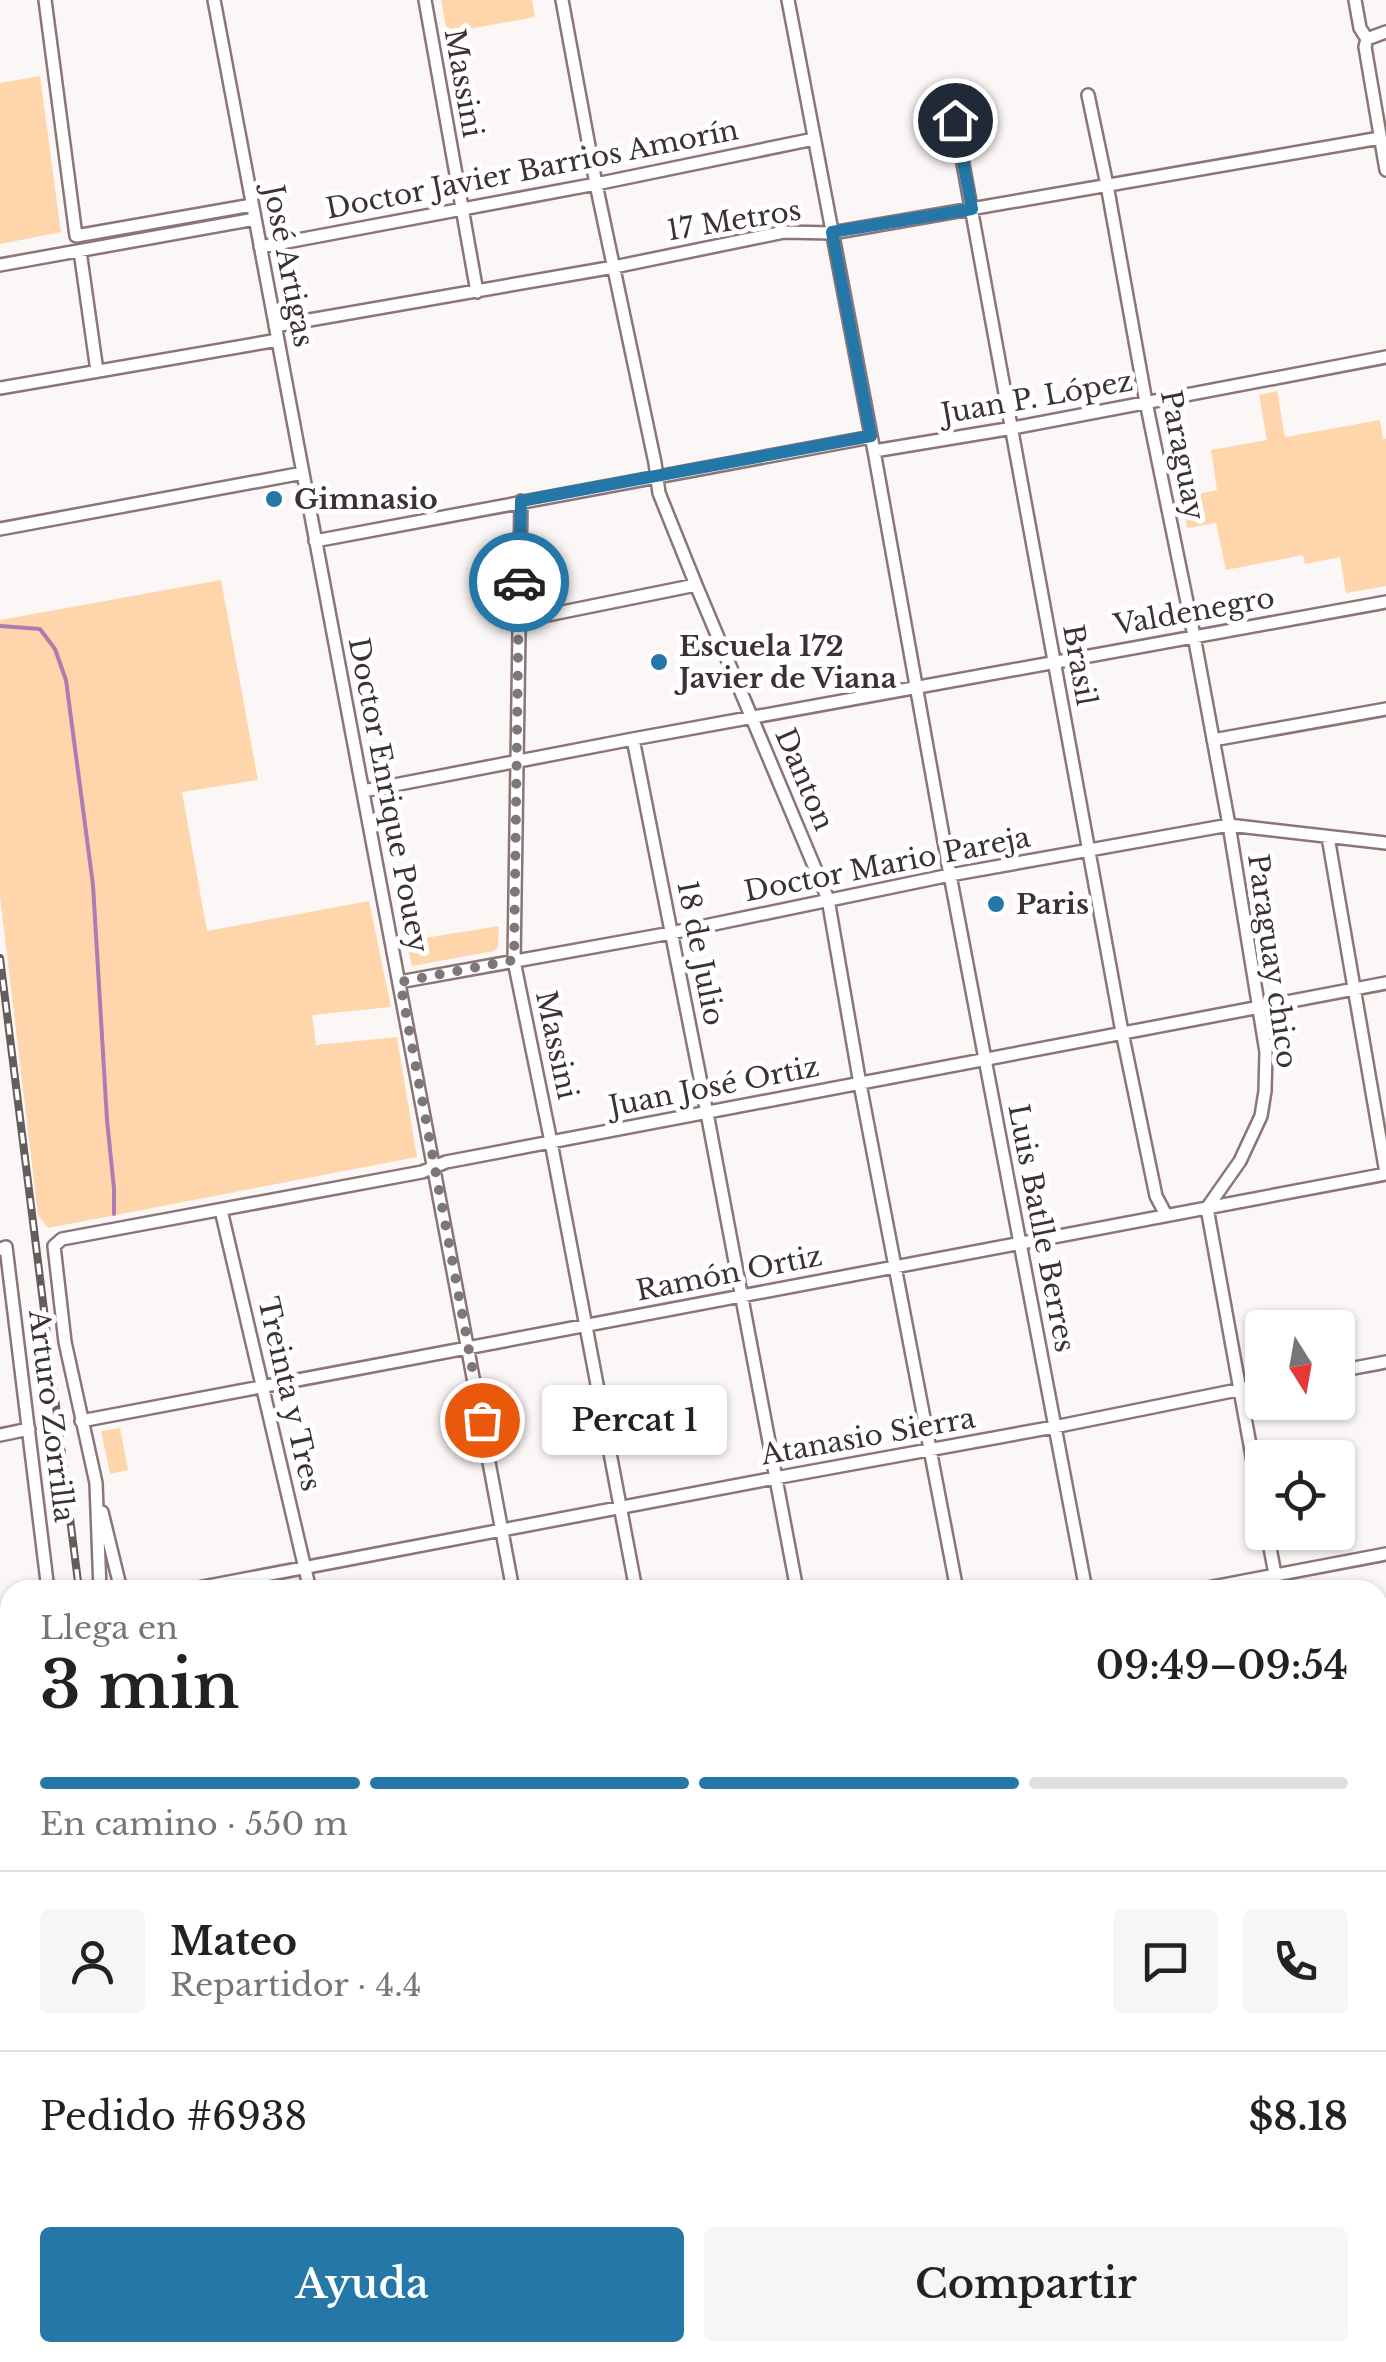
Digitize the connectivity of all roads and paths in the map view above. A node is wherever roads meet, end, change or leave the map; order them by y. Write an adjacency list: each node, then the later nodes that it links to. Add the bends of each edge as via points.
1 (45, 0): 16 (street, via 76,236)
2 (214, 0): 16 (street, José Artigas)
3 (424, 0): 17 (street, Massini)
4 (562, 0): 14 (street, Danton)
5 (788, 0): 12 (street, Luis Batlle Berres)
6 (1355, 0): 8 (street)
7 (1386, 32): 8 (street)
8 (1366, 38): 11 (street)
9 (1088, 95): 15 (street, Paraguay)
10 (955, 120): 18 (street, Brasil)
11 (1380, 138): 13 (street); 15 (street, 17 Metros)
12 (814, 139): 14 (street, Doctor Javier Barrios Amorín); 20 (street, Luis Batlle Berres)
13 (1386, 170)
14 (596, 184): 17 (street, Doctor Javier Barrios Amorín); 24 (street, Danton)
15 (1108, 185): 18 (street, 17 Metros); 31 (street, Paraguay)
16 (252, 204): 19 (street, José Artigas)
17 (463, 209): 21 (street, Doctor Javier Barrios Amorín); 25 (street, Massini)
18 (972, 209): 20 (street, 17 Metros); 32 (street, Brasil)
19 (255, 219): 21 (street, José Artigas); 22 (street)
20 (832, 232): 24 (street, 17 Metros, via 784,232); 33 (street, Luis Batlle Berres)
21 (260, 247): 26 (street, José Artigas)
22 (80, 251): 23 (street); 29 (street)
23 (0, 265)
24 (614, 268): 25 (street, 17 Metros); 36 (street, Danton)
25 (478, 292): 26 (street, 17 Metros)
26 (275, 326): 27 (street, José Artigas)
27 (278, 340): 29 (street); 35 (street, José Artigas)
28 (1386, 356): 31 (street, Juan P. López)
29 (97, 371): 30 (street)
30 (0, 388)
31 (1146, 402): 32 (street, Juan P. López); 43 (street, Paraguay)
32 (1013, 428): 34 (street, Juan P. López); 44 (street, Brasil)
33 (871, 436): 34 (street, Luis Batlle Berres); 36 (street)
34 (874, 451): 45 (street, Luis Batlle Berres)
35 (303, 473): 38 (street); 39 (street, José Artigas)
36 (658, 475): 37 (street); 40 (street, Danton)
37 (521, 501): 39 (street); 42 (street, Massini)
38 (0, 529)
39 (315, 541): 51 (street, Doctor Enrique Pouey)
40 (696, 586): 42 (street); 47 (street, Danton)
41 (1386, 602): 43 (street, Valdenegro)
42 (518, 621): 50 (street, Massini)
43 (1194, 636): 44 (street, Valdenegro); 49 (street, Paraguay)
44 (1054, 662): 45 (street, Valdenegro); 55 (street, Brasil)
45 (918, 687): 47 (street, Valdenegro); 56 (street, Luis Batlle Berres)
46 (1386, 710): 49 (street)
47 (753, 717): 48 (street, Valdenegro); 57 (street, Danton)
48 (633, 739): 50 (street, Valdenegro); 58 (street, 18 de Julio)
49 (1213, 740): 52 (street, Paraguay)
50 (518, 762): 51 (street, Valdenegro); 59 (street, Massini)
51 (363, 792): 60 (street, Doctor Enrique Pouey)
52 (1229, 825): 53 (street, Doctor Mario Pareja); 55 (street, Doctor Mario Pareja); 63 (street, Paraguay chico)
53 (1328, 837): 54 (street, Doctor Mario Pareja); 62 (street)
54 (1386, 843)
55 (1089, 850): 56 (street, Doctor Mario Pareja); 64 (street, Brasil)
56 (950, 875): 57 (street, Doctor Mario Pareja); 65 (street, Luis Batlle Berres)
57 (828, 899): 58 (street, Doctor Mario Pareja); 66 (street, Danton)
58 (671, 933): 59 (street, Doctor Mario Pareja); 67 (street, 18 de Julio)
59 (514, 960): 60 (street, Doctor Mario Pareja); 68 (street, Massini)
60 (400, 982): 69 (street, Doctor Enrique Pouey)
61 (1386, 983): 62 (street, Juan José Ortiz)
62 (1354, 990): 63 (street, Juan José Ortiz); 70 (street)
63 (1260, 1007): 64 (street, Juan José Ortiz); 71 (street, Paraguay chico, via 1266,1052 1261,1116 1240,1161)
64 (1122, 1032): 65 (street, Juan José Ortiz); 73 (street, Brasil, via 1156,1196)
65 (984, 1060): 66 (street, Juan José Ortiz); 74 (street, Luis Batlle Berres)
66 (860, 1084): 67 (street, Juan José Ortiz); 76 (street, Danton)
67 (707, 1113): 68 (street, Juan José Ortiz); 77 (street, 18 de Julio)
68 (551, 1142): 69 (street, Juan José Ortiz); 78 (street, Massini)
69 (434, 1166): 72 (street, Juan José Ortiz); 79 (street, Doctor Enrique Pouey)
70 (1386, 1173): 71 (street, Ramón Ortiz)
71 (1206, 1208): 73 (street, Ramón Ortiz); 84 (street)
72 (221, 1210): 82 (street, Treinta y Tres); 85 (street, Juan José Ortiz, via 85,1234 54,1246)
73 (1166, 1215): 74 (street, Ramón Ortiz)
74 (1020, 1244): 76 (street, Ramón Ortiz); 86 (street, Luis Batlle Berres)
75 (3, 1248): 87 (street, Arturo Zorrilla)
76 (895, 1267): 77 (street, Ramón Ortiz); 90 (street, Danton)
77 (741, 1296): 78 (street, Ramón Ortiz); 91 (street, 18 de Julio)
78 (585, 1325): 79 (street, Ramón Ortiz); 93 (street, Massini)
79 (468, 1348): 82 (street, Ramón Ortiz); 94 (street, Doctor Enrique Pouey)
80 (1386, 1362): 81 (street)
81 (1355, 1368)
82 (262, 1387): 85 (street, Ramón Ortiz); 97 (street, Treinta y Tres)
83 (1245, 1389): 84 (street, Atanasio Sierra)
84 (1239, 1390): 86 (street, Atanasio Sierra); 89 (street)
85 (82, 1421): 92 (street)
86 (1054, 1427): 90 (street, Atanasio Sierra); 108 (street, Luis Batlle Berres)
87 (29, 1429): 88 (street); 99 (street, Arturo Zorrilla)
88 (0, 1435)
89 (1249, 1440)
90 (929, 1450): 91 (street, Atanasio Sierra); 107 (street, Danton)
91 (775, 1478): 93 (street, Atanasio Sierra); 106 (street, 18 de Julio)
92 (96, 1483): 100 (street); 101 (street)
93 (621, 1508): 94 (street, Atanasio Sierra); 105 (street, Massini)
94 (501, 1530): 97 (street, Atanasio Sierra); 104 (street, Doctor Enrique Pouey)
95 (1270, 1550): 98 (street)
96 (1386, 1554): 98 (street)
97 (305, 1568): 102 (street, Atanasio Sierra); 103 (street, Treinta y Tres)
98 (1275, 1574): 109 (street); 110 (street)
99 (47, 1580)
100 (100, 1580)
101 (119, 1580)
102 (241, 1580)
103 (308, 1580)
104 (511, 1580)
105 (634, 1580)
106 (795, 1580)
107 (955, 1580)
108 (1084, 1580)
109 (1245, 1580)
110 (1276, 1580)

